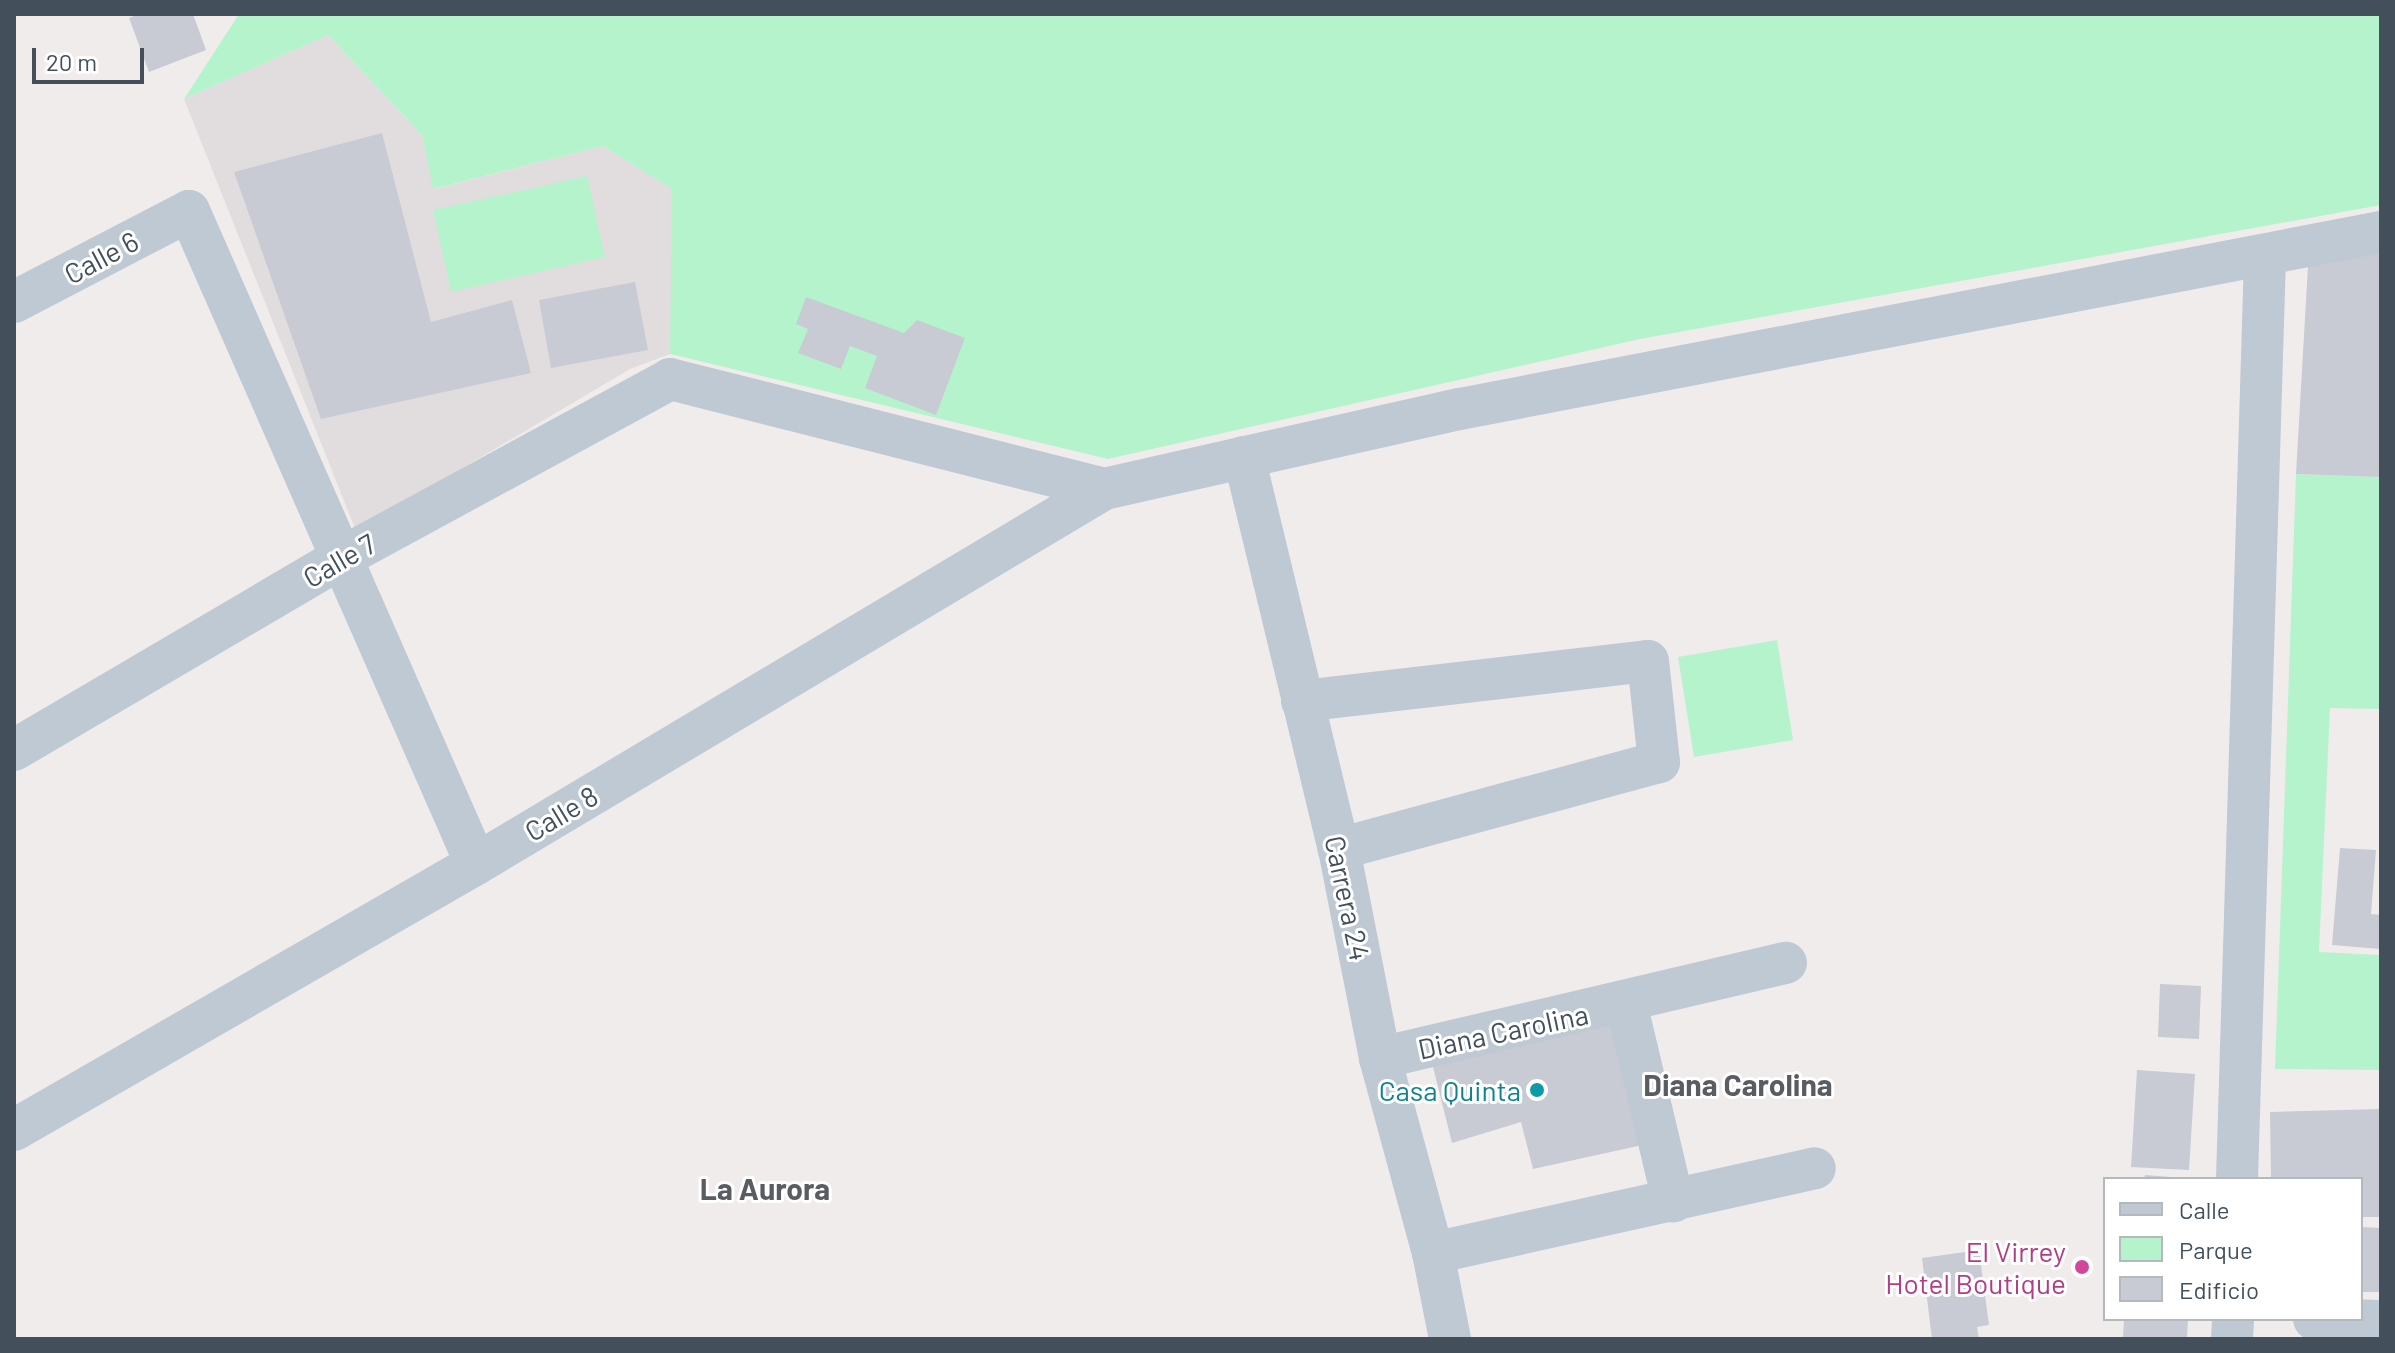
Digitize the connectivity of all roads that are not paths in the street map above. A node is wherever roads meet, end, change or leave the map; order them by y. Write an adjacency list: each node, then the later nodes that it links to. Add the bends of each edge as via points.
1 (2381, 232): 2 (street)
2 (2265, 256): 4 (street, via 1460,409); 16 (street)
3 (14, 302): 6 (street, Calle 6, via 189,211)
4 (1244, 457): 5 (street); 7 (street, Carrera 24)
5 (1104, 489): 6 (street, Calle 7, via 670,379); 10 (street, Calle 8)
6 (339, 559): 8 (street, Calle 7); 10 (street)
7 (1302, 701): 9 (street, Carrera 24); 9 (street, via 1648,661 1659,762)
8 (14, 750)
9 (1339, 849): 13 (street, Carrera 24)
10 (476, 864): 14 (street, Calle 8)
11 (1786, 963): 12 (street, Diana Carolina)
12 (1626, 1003): 13 (street, Diana Carolina); 17 (street, Diana Carolina)
13 (1380, 1058): 18 (street, Carrera 24)
14 (14, 1130)
15 (1815, 1168): 17 (street)
16 (2237, 1177)
17 (1673, 1201): 18 (street)
18 (1433, 1253): 19 (street, Carrera 24)
19 (1450, 1339)

